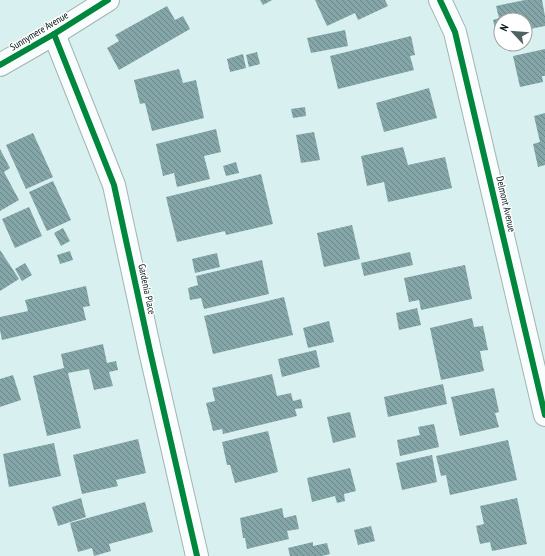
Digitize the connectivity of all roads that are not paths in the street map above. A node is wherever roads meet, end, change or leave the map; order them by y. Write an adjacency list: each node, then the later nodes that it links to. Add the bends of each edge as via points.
1 (108, 0): 3 (street, Sunnymere Avenue)
2 (440, 0): 5 (street, Delmont Avenue, via 455,32)
3 (54, 34): 4 (street, Sunnymere Avenue); 6 (street, Gardenia Place, via 114,185)
4 (0, 65)
5 (545, 415)
6 (197, 556)

